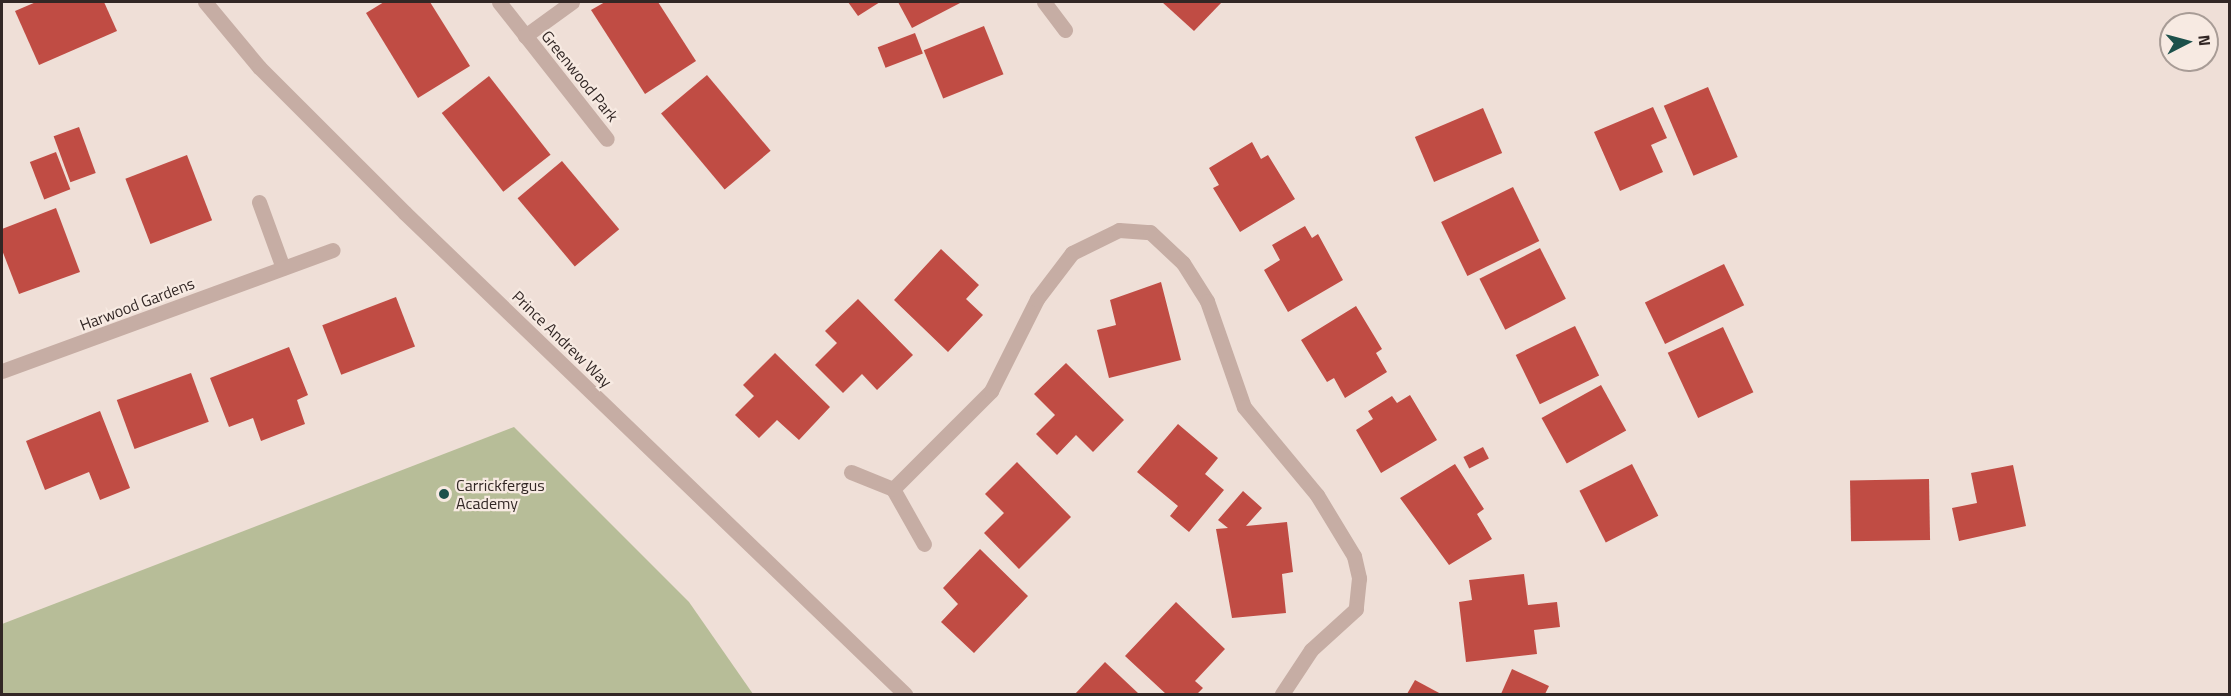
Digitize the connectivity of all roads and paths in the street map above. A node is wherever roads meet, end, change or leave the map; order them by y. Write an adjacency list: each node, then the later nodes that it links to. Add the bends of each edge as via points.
1 (205, 2): 15 (street, Prince Andrew Way, via 259,67 405,213)
2 (499, 2): 6 (street, Greenwood Park)
3 (573, 2): 6 (street, Greenwood Park)
4 (1044, 2): 5 (street)
5 (1065, 30)
6 (525, 36): 7 (street, Greenwood Park)
7 (607, 139)
8 (259, 202): 10 (street)
9 (333, 250): 10 (street, Harwood Gardens)
10 (284, 268): 11 (street, Harwood Gardens)
11 (2, 371)
12 (851, 472): 13 (street)
13 (893, 489): 14 (street); 16 (street, via 991,391 1037,299 1072,253 1119,230 1150,232 1183,263 1207,301 1244,407 1317,495 1354,556 1359,578 1356,609 1311,650)
14 (924, 544)
15 (904, 694)
16 (1282, 694)

